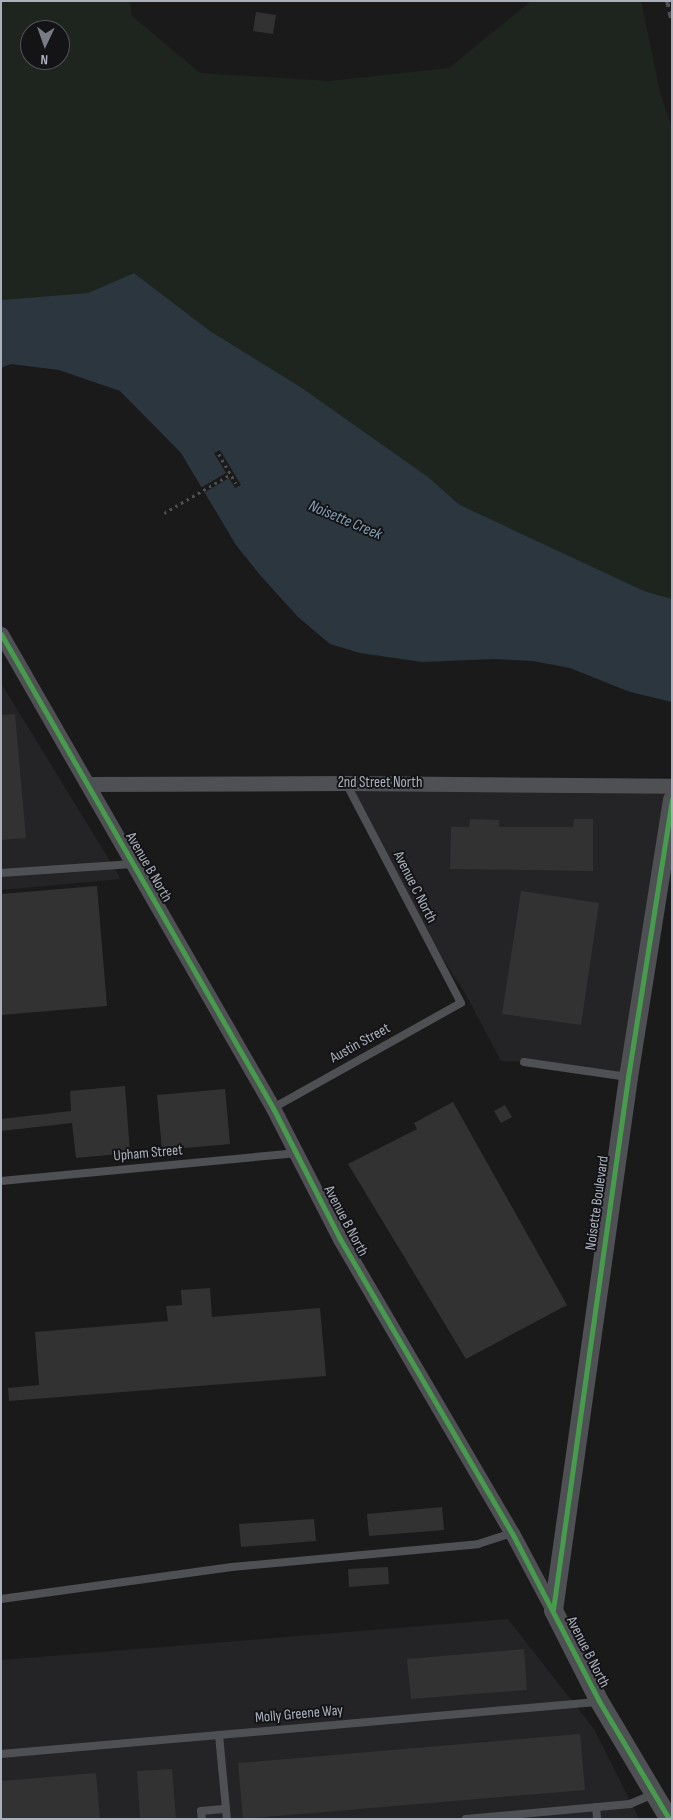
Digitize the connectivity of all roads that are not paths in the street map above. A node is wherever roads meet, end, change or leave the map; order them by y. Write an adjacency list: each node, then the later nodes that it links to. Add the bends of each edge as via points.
1 (1, 634): 3 (street, Avenue B North)
2 (346, 782): 3 (street, 2nd Street North); 4 (street, 2nd Street North); 8 (lane, Avenue C North)
3 (88, 784): 6 (street, Avenue B North)
4 (672, 786)
5 (672, 800): 10 (street, Noisette Boulevard)
6 (133, 864): 7 (lane); 11 (street, Avenue B North)
7 (1, 874)
8 (461, 1003): 11 (lane, Austin Street)
9 (524, 1062): 10 (lane)
10 (628, 1077): 16 (street, Noisette Boulevard)
11 (273, 1108): 12 (street, Avenue B North)
12 (296, 1153): 13 (lane, Upham Street); 14 (street, Avenue B North, via 340,1239)
13 (1, 1181)
14 (512, 1534): 15 (lane, via 478,1544 232,1567); 16 (street, Avenue B North)
15 (1, 1599)
16 (553, 1610): 17 (street, Avenue B North)
17 (599, 1701): 18 (lane, Molly Greene Way); 20 (street, Avenue B North)
18 (219, 1735): 19 (lane, Molly Greene Way); 22 (lane)
19 (1, 1754)
20 (654, 1794): 21 (lane, via 630,1804); 27 (street, Avenue B North)
21 (596, 1807): 25 (lane); 26 (lane)
22 (226, 1809): 23 (lane, via 201,1812); 24 (lane)
23 (202, 1819)
24 (227, 1819)
25 (466, 1819)
26 (597, 1819)
27 (669, 1819)

